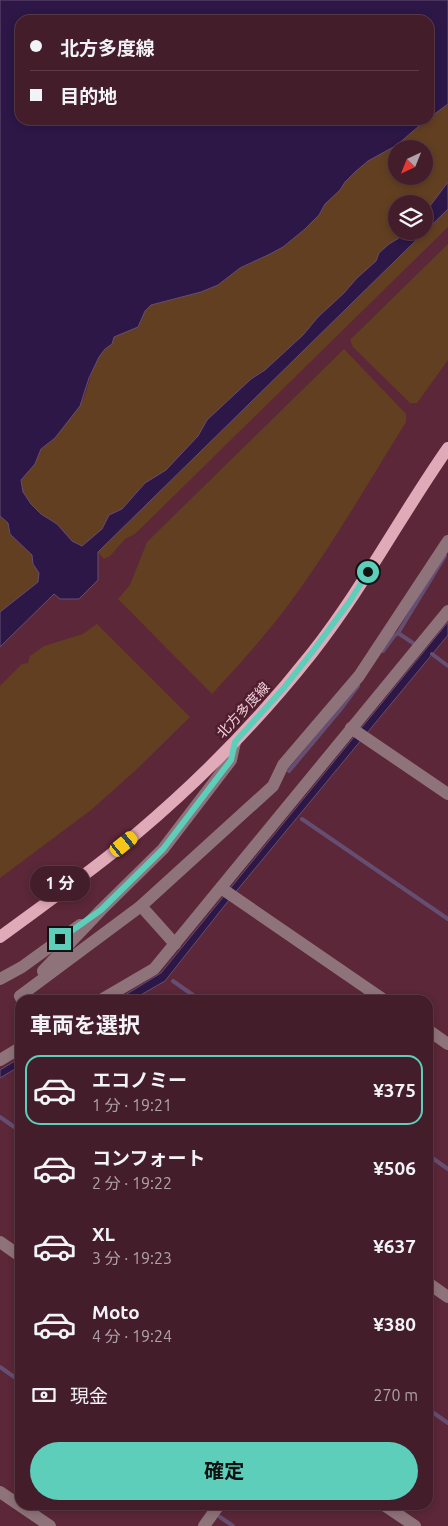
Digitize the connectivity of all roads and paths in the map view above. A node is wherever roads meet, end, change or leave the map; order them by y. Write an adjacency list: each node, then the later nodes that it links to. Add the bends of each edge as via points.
1 (448, 448): 5 (main road, 北方多度線, via 350,601 283,689)
2 (447, 543): 8 (street, via 359,676 283,765 273,786)
3 (448, 611): 4 (street)
4 (353, 729): 6 (street); 7 (street)
5 (235, 742): 9 (street, via 231,760 163,849); 10 (main road, 北方多度線, via 136,834)
6 (448, 794)
7 (226, 892): 11 (street); 16 (street)
8 (141, 906): 11 (street); 14 (street)
9 (101, 910): 12 (street, via 22,967); 13 (street)
10 (0, 937)
11 (175, 944): 15 (street, via 154,969)
12 (0, 979)
13 (24, 995)
14 (25, 995)
15 (110, 995)
16 (377, 995)
17 (433, 1034): 18 (street)
18 (448, 1044)
19 (15, 1051): 20 (street)
20 (0, 1060)
21 (0, 1242): 22 (street)
22 (15, 1252)
23 (433, 1286): 24 (street)
24 (448, 1297)
25 (0, 1492): 26 (street)
26 (15, 1502)
27 (26, 1510): 30 (street)
28 (215, 1510): 31 (street)
29 (391, 1510): 32 (street)
30 (50, 1526)
31 (204, 1526)
32 (415, 1526)

